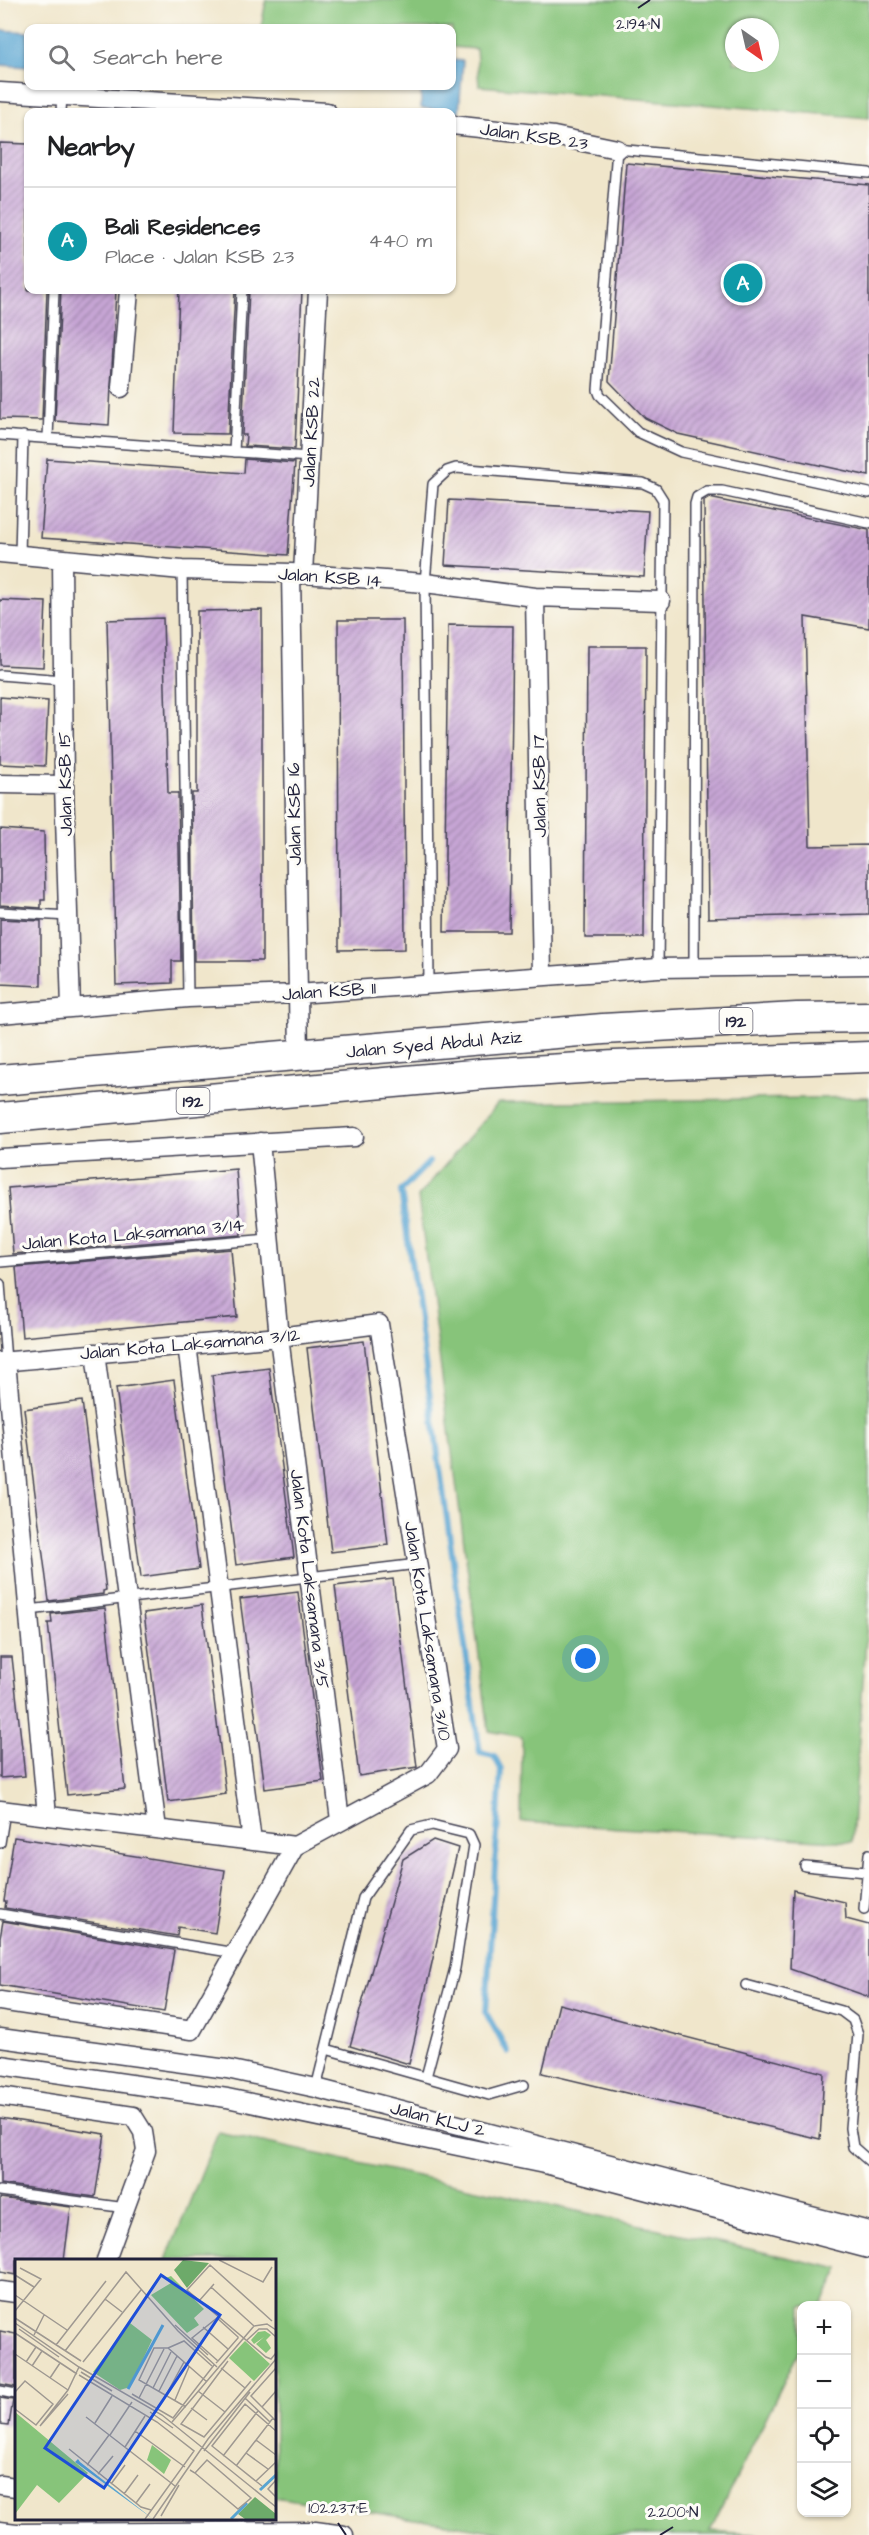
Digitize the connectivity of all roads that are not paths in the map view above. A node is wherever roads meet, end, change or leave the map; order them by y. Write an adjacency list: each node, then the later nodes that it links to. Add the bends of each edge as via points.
1 (0, 92): 2 (street)
2 (61, 104): 3 (street)
3 (144, 107): 4 (street)
4 (180, 108)
5 (456, 125): 6 (street, Jalan KSB 23, via 554,136)
6 (617, 149): 7 (lane); 18 (lane, via 600,395 639,432 681,452)
7 (869, 173)
8 (54, 294): 15 (lane)
9 (129, 294): 12 (street)
10 (242, 294): 16 (lane)
11 (318, 294): 17 (street, Jalan KSB 22)
12 (121, 388)
13 (0, 435): 14 (lane)
14 (23, 436): 15 (lane); 21 (lane)
15 (48, 438): 16 (lane)
16 (234, 452): 17 (lane)
17 (309, 457): 24 (street, Jalan KSB 22)
18 (869, 493)
19 (869, 523): 36 (lane, via 722,491 707,491 697,497)
20 (0, 553): 21 (street, Jalan KSB 14)
21 (20, 555): 22 (street, Jalan KSB 14)
22 (62, 559): 23 (street, Jalan KSB 14); 29 (street, Jalan KSB 15)
23 (182, 570): 24 (street, Jalan KSB 14); 40 (lane)
24 (297, 574): 25 (street, Jalan KSB 14); 39 (street, Jalan KSB 16)
25 (425, 583): 26 (street, Jalan KSB 14); 27 (lane, via 433,484 456,468 643,483 656,489 663,500); 38 (lane)
26 (536, 597): 27 (street, Jalan KSB 14); 37 (street, Jalan KSB 17)
27 (661, 601): 35 (lane)
28 (0, 675): 29 (lane)
29 (63, 680): 31 (street, Jalan KSB 15)
30 (0, 784): 31 (street)
31 (64, 785): 33 (street, Jalan KSB 15)
32 (0, 912): 33 (lane)
33 (68, 915): 41 (street, Jalan KSB 15)
34 (869, 965): 36 (street, Jalan KSB 11)
35 (658, 968): 36 (street, Jalan KSB 11); 37 (street, Jalan KSB 11)
36 (694, 968)
37 (542, 976): 38 (street, Jalan KSB 11)
38 (429, 984): 39 (street, Jalan KSB 11)
39 (297, 994): 40 (street, Jalan KSB 11); 44 (street, Jalan KSB 16)
40 (188, 998): 41 (street, Jalan KSB 11)
41 (71, 1008): 42 (street, Jalan KSB 11)
42 (0, 1014)
43 (869, 1017): 44 (main road, Jalan Syed Abdul Aziz / 192, via 638,1027)
44 (299, 1054): 46 (main road, Jalan Syed Abdul Aziz / 192)
45 (869, 1057): 47 (main road, Jalan Syed Abdul Aziz / 192, via 614,1066 466,1076)
46 (0, 1080)
47 (0, 1118)
48 (354, 1137): 49 (street)
49 (260, 1142): 50 (street); 51 (street, Jalan Kota Laksamana 3/5)
50 (0, 1158)
51 (269, 1239): 52 (lane, Jalan Kota Laksamana 3/14); 55 (street, Jalan Kota Laksamana 3/5)
52 (0, 1262)
53 (0, 1284): 58 (lane)
54 (379, 1324): 55 (street, Jalan Kota Laksamana 3/12); 59 (street, Jalan Kota Laksamana 3/10)
55 (279, 1337): 56 (street, Jalan Kota Laksamana 3/12); 60 (street, Jalan Kota Laksamana 3/5)
56 (187, 1345): 57 (street, Jalan Kota Laksamana 3/12); 61 (street)
57 (94, 1353): 58 (street, Jalan Kota Laksamana 3/12); 62 (street)
58 (3, 1362): 63 (street)
59 (418, 1564): 60 (lane); 66 (street, Jalan Kota Laksamana 3/10, via 447,1749 428,1774)
60 (309, 1578): 61 (lane); 66 (street, Jalan Kota Laksamana 3/5)
61 (219, 1588): 62 (lane); 68 (street)
62 (127, 1599): 63 (lane); 67 (street)
63 (29, 1611): 65 (street)
64 (2, 1810): 65 (street); 69 (lane)
65 (47, 1816): 67 (street)
66 (340, 1820): 70 (street, Jalan Kota Laksamana 3/10)
67 (157, 1829): 68 (street)
68 (252, 1841): 70 (street)
69 (0, 1843)
70 (294, 1846): 76 (street)
71 (869, 1854): 73 (lane)
72 (805, 1866): 73 (lane)
73 (866, 1872): 74 (lane)
74 (864, 1909)
75 (0, 1914): 76 (lane)
76 (235, 1953): 78 (street, via 192,2030)
77 (746, 1985): 87 (lane, via 841,2011 853,2020 858,2034 850,2128 853,2147)
78 (0, 2001)
79 (0, 2038): 84 (street, Jalan KLJ 2, via 227,2069)
80 (326, 2049): 82 (lane); 82 (lane, via 363,1898 411,1830 432,1825 469,1834 474,1845 455,1968); 84 (lane)
81 (0, 2065): 86 (street, Jalan KLJ 2, via 227,2097)
82 (426, 2077): 83 (lane, via 489,2096)
83 (524, 2085)
84 (316, 2088): 86 (street, Jalan KLJ 2)
85 (0, 2096): 89 (street, via 133,2116 143,2132 146,2151)
86 (551, 2156): 90 (street, Jalan KLJ 2); 91 (street, Jalan KLJ 2)
87 (869, 2161)
88 (0, 2191): 89 (lane)
89 (126, 2208): 92 (street)
90 (869, 2231)
91 (869, 2249)
92 (106, 2259)
93 (0, 2290): 94 (street)
94 (15, 2293)
95 (0, 2391): 96 (lane)
96 (15, 2394)
97 (0, 2485): 98 (street)
98 (15, 2487)
99 (10, 2533): 100 (street)
100 (315, 2533): 101 (street)
101 (344, 2535)

